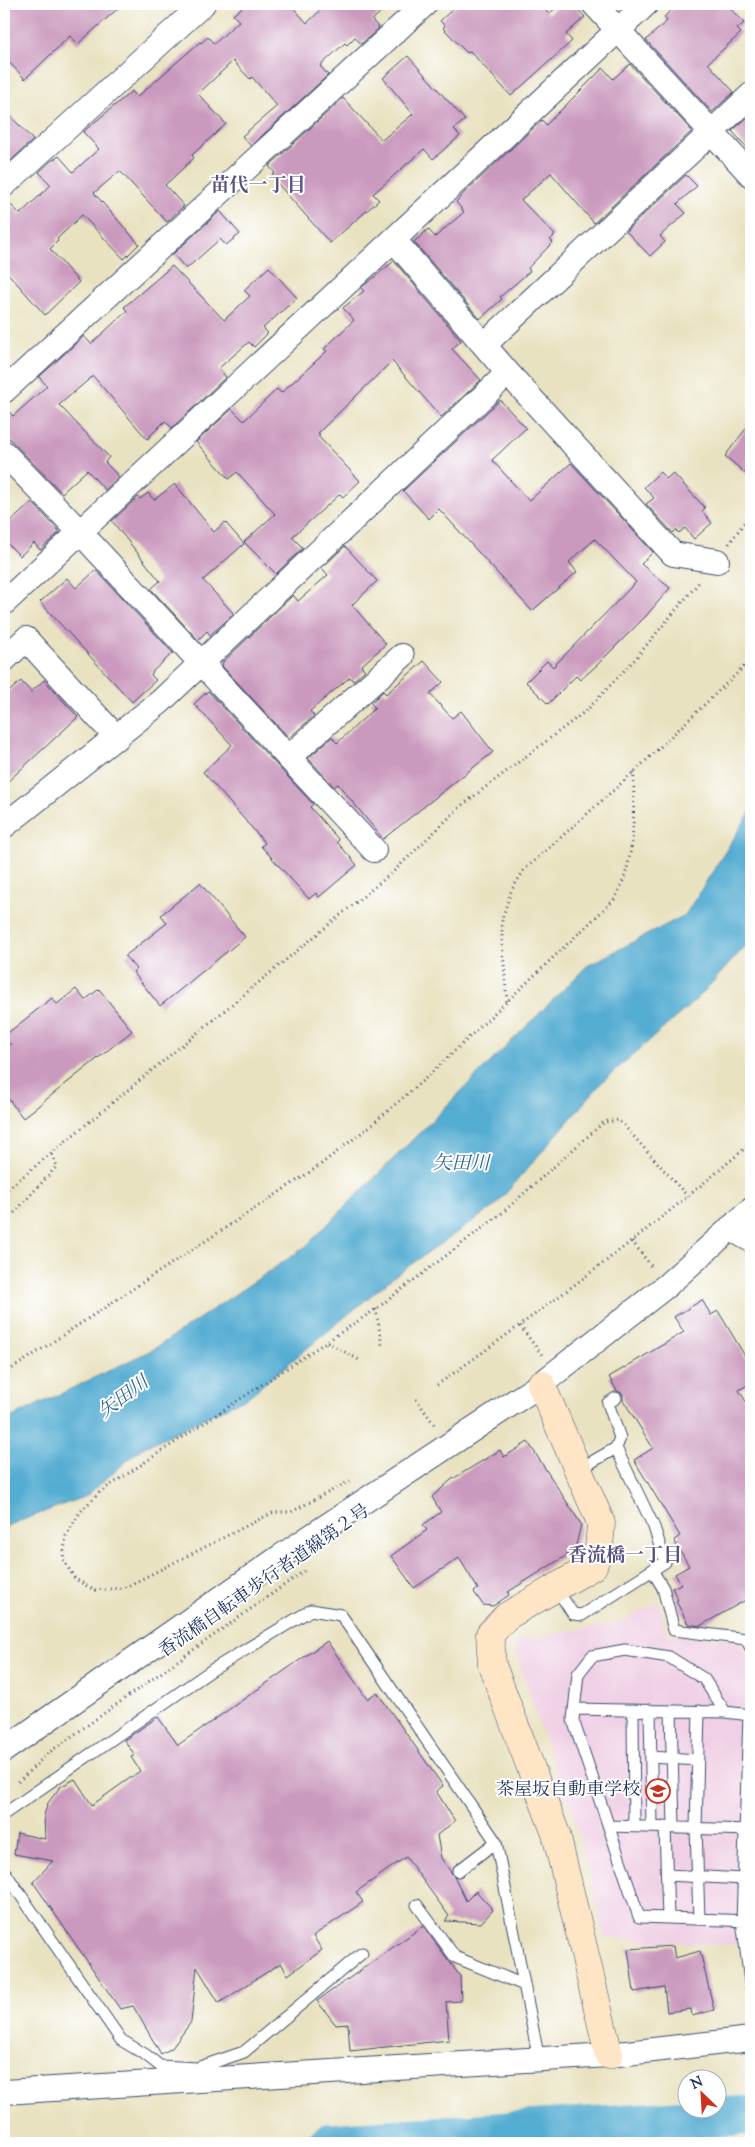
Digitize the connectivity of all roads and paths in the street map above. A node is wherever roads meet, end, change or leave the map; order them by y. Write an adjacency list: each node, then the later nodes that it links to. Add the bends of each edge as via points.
1 (203, 4): 9 (street)
2 (425, 4): 13 (street)
3 (594, 4): 5 (street)
4 (646, 4): 5 (street)
5 (617, 30): 7 (street); 10 (street)
6 (751, 94): 7 (street)
7 (711, 132): 8 (street); 11 (street)
8 (751, 175)
9 (4, 185)
10 (394, 240): 11 (street); 16 (street)
11 (484, 345): 12 (street)
12 (508, 373): 17 (street, via 673,554); 22 (street)
13 (4, 391)
14 (4, 453): 16 (street)
15 (751, 513): 17 (path)
16 (80, 532): 18 (street); 22 (street)
17 (717, 561): 30 (path, via 635,659 586,710 461,806 394,871)
18 (4, 603)
19 (402, 656): 24 (street)
20 (4, 660): 23 (street, via 26,640)
21 (751, 660): 25 (path)
22 (201, 663): 23 (street); 24 (street)
23 (117, 738): 26 (street)
24 (288, 758): 27 (street)
25 (634, 772): 28 (path, via 632,849 624,882 614,900); 28 (path, via 524,870 511,891 502,919)
26 (4, 826)
27 (374, 850)
28 (507, 1001): 44 (path, via 427,1077 316,1168)
29 (751, 1143): 32 (path)
30 (52, 1154): 31 (path); 34 (path, via 57,1166)
31 (4, 1192)
32 (689, 1198): 37 (path); 39 (path, via 619,1120 604,1122 502,1213)
33 (751, 1210): 35 (street)
34 (4, 1224)
35 (730, 1228): 36 (street); 38 (street)
36 (751, 1240)
37 (632, 1241): 38 (path); 40 (path)
38 (666, 1286): 45 (street)
39 (376, 1309): 41 (path); 42 (path)
40 (520, 1326): 45 (path); 46 (path)
41 (327, 1342): 43 (path); 52 (path, via 100,1492 80,1512 66,1536 63,1559 75,1579 94,1590 124,1588 274,1512 291,1512)
42 (382, 1346)
43 (361, 1361)
44 (4, 1374)
45 (548, 1378): 51 (street); 64 (street, via 280,1556)
46 (437, 1385)
47 (616, 1398): 50 (lane, via 608,1403 620,1438)
48 (416, 1399): 49 (path)
49 (440, 1431)
50 (616, 1448): 51 (lane); 54 (lane, via 654,1526 665,1562)
51 (578, 1470): 55 (street, via 601,1523 600,1548 593,1566)
52 (352, 1480)
53 (311, 1566): 69 (path, 香流橋自転車歩行者道線第２号, via 46,1754)
54 (652, 1570): 55 (lane, via 582,1615 573,1614); 56 (lane, via 663,1588 674,1630 746,1638)
55 (556, 1588): 91 (street, via 507,1616 490,1634 492,1665 556,1834)
56 (751, 1648)
57 (574, 1709): 58 (lane); 62 (lane, via 578,1674 592,1656 625,1650 669,1657 704,1679); 71 (lane, via 573,1720)
58 (633, 1710): 59 (lane); 72 (lane)
59 (650, 1710): 60 (lane); 65 (lane)
60 (671, 1711): 61 (lane); 66 (lane)
61 (699, 1711): 62 (lane); 67 (lane)
62 (725, 1712): 63 (lane)
63 (750, 1715): 68 (lane)
64 (4, 1750)
65 (651, 1757): 66 (lane); 73 (lane)
66 (672, 1758): 67 (lane); 74 (lane)
67 (698, 1760): 75 (lane)
68 (750, 1771): 76 (lane)
69 (10, 1788)
70 (4, 1814): 77 (lane, via 212,1670 312,1610 341,1615)
71 (609, 1826): 72 (lane); 84 (lane, via 639,1917)
72 (634, 1826): 73 (lane)
73 (652, 1827): 74 (lane)
74 (670, 1827): 75 (lane); 80 (lane)
75 (696, 1828): 76 (lane); 81 (lane)
76 (749, 1830): 82 (lane)
77 (496, 1842): 79 (lane); 88 (lane)
78 (4, 1871): 93 (lane, via 121,2040 160,2066 197,2068)
79 (458, 1871)
80 (667, 1875): 81 (lane); 84 (lane)
81 (700, 1877): 82 (lane); 85 (lane)
82 (744, 1880): 86 (lane)
83 (417, 1905): 88 (lane, via 455,1957)
84 (668, 1918): 85 (lane)
85 (699, 1919): 86 (lane)
86 (747, 1921): 89 (lane)
87 (362, 1953): 93 (lane)
88 (524, 1985): 92 (lane)
89 (751, 1989)
90 (751, 2039): 91 (street)
91 (608, 2056): 92 (street)
92 (539, 2060): 93 (street)
93 (249, 2064): 94 (street)
94 (4, 2092)

